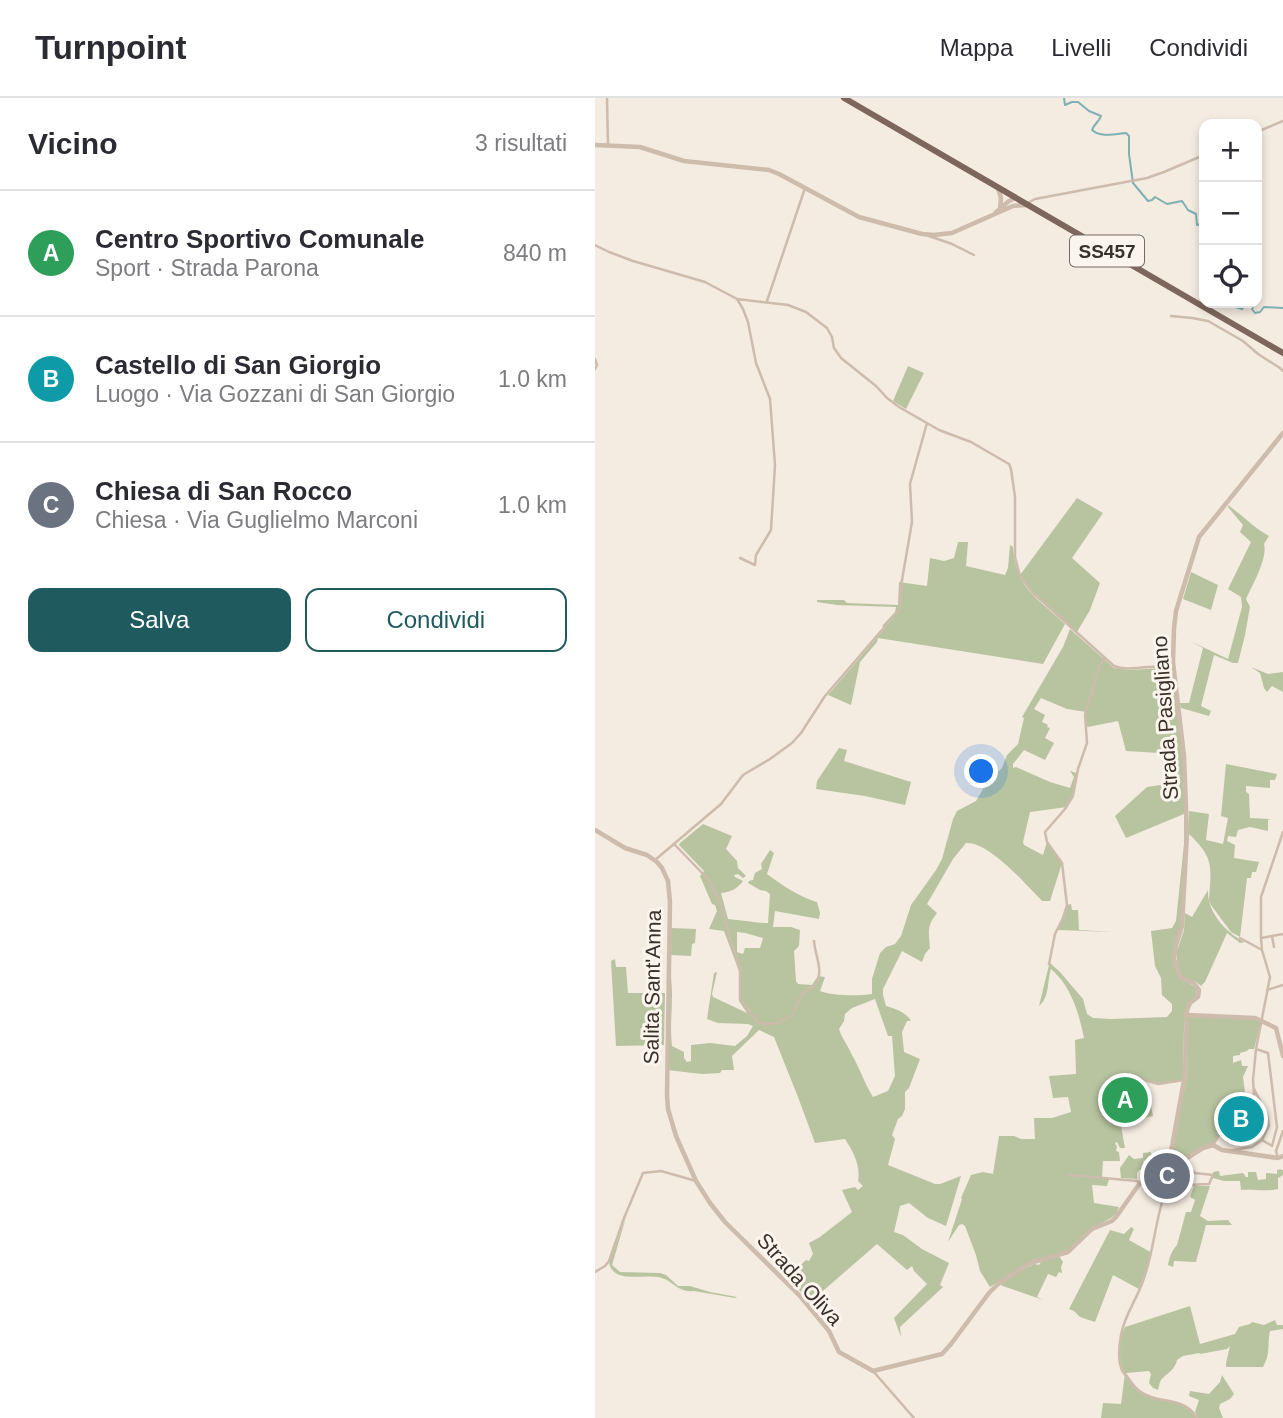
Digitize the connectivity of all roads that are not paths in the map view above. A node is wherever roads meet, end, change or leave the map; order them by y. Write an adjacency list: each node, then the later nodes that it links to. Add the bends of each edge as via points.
1 (607, 98): 6 (street)
2 (843, 98): 8 (main road, SS457)
3 (1283, 121): 4 (street)
4 (1262, 130)
5 (595, 145): 6 (street)
6 (608, 146): 9 (street, via 641,147 684,161 769,170)
7 (1199, 157): 11 (street, via 1137,180 1035,199)
8 (997, 187): 10 (main road, SS457); 13 (street)
9 (805, 188): 15 (street, via 859,216); 19 (street)
10 (1015, 198): 11 (main road, SS457); 12 (street); 13 (street)
11 (1028, 205): 12 (street); 20 (main road, SS457)
12 (1013, 206): 14 (street)
13 (1000, 209): 14 (street)
14 (992, 215): 15 (street, via 952,233)
15 (922, 234): 17 (street)
16 (595, 245): 18 (street, via 705,282)
17 (974, 256)
18 (737, 299): 19 (street); 29 (street, via 769,399 775,465 771,530 756,555 755,567)
19 (763, 302): 27 (street, via 796,307 818,321 830,333 841,358 892,403)
20 (1212, 312): 22 (street); 23 (main road, SS457)
21 (1171, 316): 22 (street)
22 (1208, 321): 26 (street)
23 (1283, 354)
24 (595, 359): 25 (street)
25 (595, 369)
26 (1283, 371)
27 (927, 423): 30 (street, via 1009,464 1020,576); 36 (street, via 910,484 912,515 899,609 825,696 792,743 743,775 721,804)
28 (1283, 433): 31 (street, Strada Pasigliano, via 1199,537 1177,611)
29 (740, 558)
30 (1104, 658): 32 (street, via 1121,668); 45 (street, via 1085,714 1087,743 1073,796 1045,832 1062,863 1067,905)
31 (1173, 662): 32 (street); 33 (street, Strada Pasigliano)
32 (1165, 667): 33 (street)
33 (1173, 673): 48 (street, Strada Pasigliano, via 1185,756 1187,834 1182,926 1174,960 1180,977 1199,990)
34 (595, 830): 37 (street, via 625,849)
35 (1283, 832): 41 (street, via 1263,890)
36 (674, 844): 37 (street); 42 (street, via 713,887 740,967 740,999 758,1021 778,1023 792,1015 802,993 816,985 820,972)
37 (655, 860): 62 (street, Salita Sant'Anna, via 670,893 667,1102)
38 (1283, 933): 39 (street)
39 (1272, 936): 41 (street); 43 (street)
40 (1240, 938): 44 (street)
41 (1261, 938): 44 (street)
42 (814, 941)
43 (1274, 947)
44 (1262, 950): 47 (street, via 1270,974)
45 (1049, 964)
46 (1283, 985): 47 (street)
47 (1267, 990): 49 (street)
48 (1187, 1015): 49 (street); 53 (street)
49 (1262, 1021): 50 (street); 51 (street, via 1276,1028)
50 (1255, 1049): 54 (street); 56 (street, via 1269,1056 1276,1132 1272,1146)
51 (1283, 1056)
52 (1135, 1077): 53 (street, via 1158,1084)
53 (1184, 1080): 60 (street, via 1171,1144)
54 (1254, 1089): 56 (street, via 1269,1126); 57 (street, via 1251,1136 1221,1134)
55 (1283, 1131): 58 (street, via 1276,1151)
56 (1262, 1140): 57 (street, via 1248,1148)
57 (1215, 1146): 58 (street); 59 (street)
58 (1280, 1158)
59 (1182, 1161): 60 (street); 64 (street, via 1195,1173 1213,1175 1209,1184)
60 (1176, 1165): 63 (street); 68 (street, via 1160,1208 1151,1257 1121,1331 1119,1350 1121,1369 1140,1392 1177,1402)
61 (1070, 1175): 63 (street)
62 (696, 1182): 65 (street, via 661,1171 643,1173 609,1261); 66 (street, Strada Oliva, via 725,1222 800,1296 829,1331 839,1352)
63 (1140, 1183): 66 (street, via 1112,1221 1092,1229 1068,1252 1030,1263 996,1285 942,1354)
64 (1181, 1188)
65 (595, 1272)
66 (873, 1371): 67 (street, Strada Oliva)
67 (914, 1418)
68 (1197, 1418)

